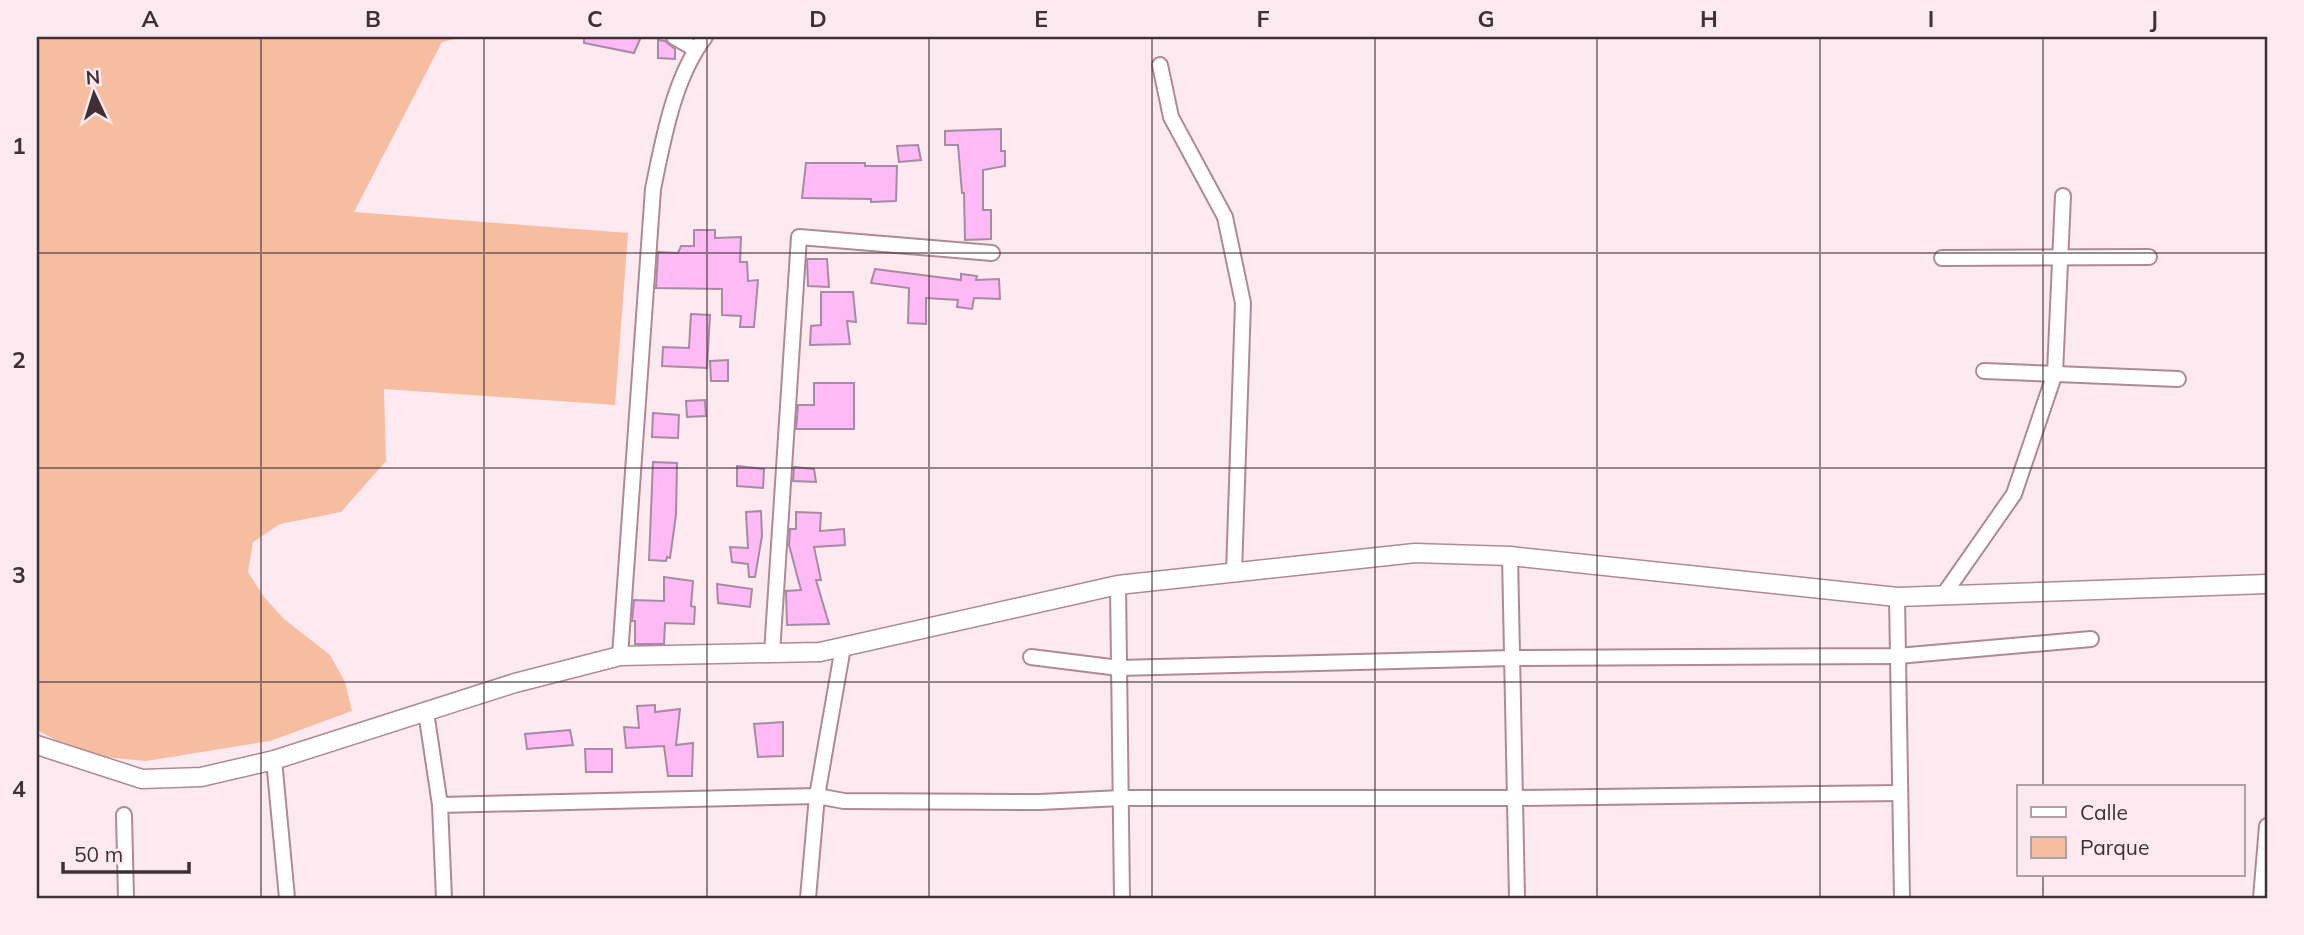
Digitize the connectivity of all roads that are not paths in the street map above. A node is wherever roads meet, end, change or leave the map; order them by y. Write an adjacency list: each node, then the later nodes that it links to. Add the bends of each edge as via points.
1 (674, 37): 3 (street)
2 (705, 37): 3 (street)
3 (695, 49): 22 (street, via 667,119 653,188)
4 (1160, 65): 14 (street, via 1171,117 1225,217 1243,303)
5 (2063, 196): 9 (street)
6 (992, 253): 21 (street, via 799,237)
7 (2149, 257): 9 (street)
8 (1942, 258): 9 (street)
9 (2060, 259): 11 (street)
10 (1984, 371): 11 (street)
11 (2055, 373): 12 (street); 18 (street, via 2014,494)
12 (2178, 379)
13 (1510, 556): 14 (street, via 1415,553); 17 (street); 25 (street)
14 (1234, 573): 16 (street)
15 (2267, 584): 18 (street)
16 (1118, 585): 20 (street); 26 (street)
17 (1897, 597): 18 (street); 23 (street)
18 (1942, 597)
19 (2091, 639): 23 (street)
20 (843, 648): 21 (street); 31 (street)
21 (772, 653): 22 (street)
22 (620, 656): 27 (street)
23 (1898, 656): 25 (street); 30 (street)
24 (1031, 657): 26 (street)
25 (1512, 657): 26 (street); 33 (street)
26 (1119, 667): 32 (street)
27 (426, 712): 29 (street); 34 (street)
28 (37, 745): 29 (street, via 142,779 201,777)
29 (274, 760): 38 (street)
30 (1900, 793): 33 (street); 43 (street)
31 (817, 796): 32 (street, via 844,801); 34 (street); 40 (street)
32 (1121, 798): 33 (street); 41 (street)
33 (1515, 798): 42 (street)
34 (440, 805): 39 (street)
35 (124, 815): 37 (street)
36 (2267, 827): 44 (street)
37 (126, 898)
38 (287, 898)
39 (444, 898)
40 (808, 898)
41 (1122, 898)
42 (1517, 898)
43 (1902, 898)
44 (2261, 898)

